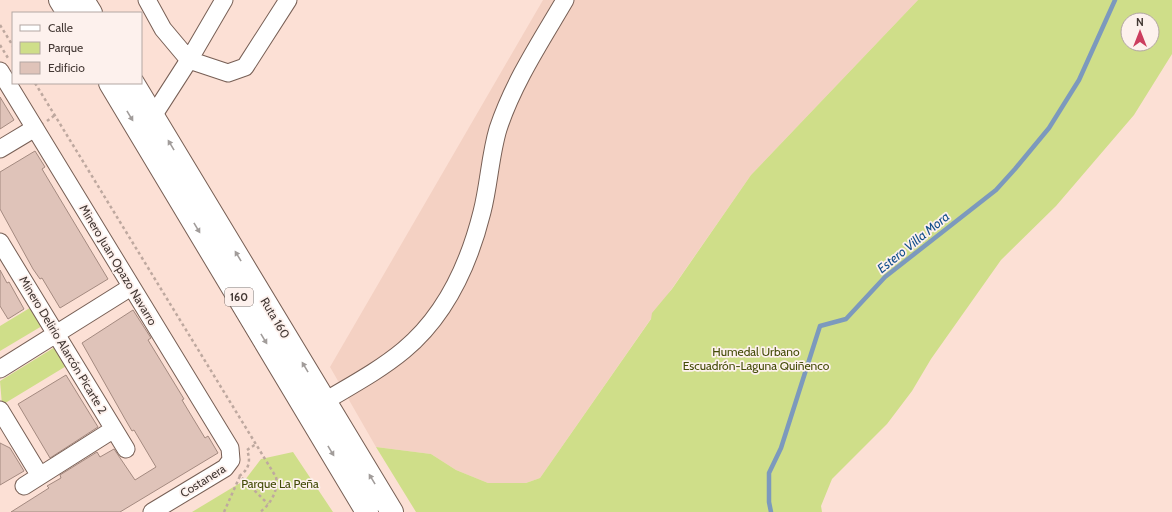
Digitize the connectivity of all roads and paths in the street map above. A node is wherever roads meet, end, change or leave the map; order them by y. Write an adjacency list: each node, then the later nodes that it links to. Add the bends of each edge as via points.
1 (60, 0): 7 (highway)
2 (84, 0): 8 (highway)
3 (147, 0): 11 (street, via 163,29)
4 (224, 0): 11 (street)
5 (288, 0): 11 (street, via 245,67 228,73)
6 (565, 0): 24 (street, via 522,74 505,111 493,150 478,231 463,270 450,294 432,321 405,349)
7 (67, 12)
8 (90, 12)
9 (0, 25): 10 (path)
10 (12, 44)
11 (189, 60): 17 (street)
12 (0, 71): 18 (street, Minero Juan Opazo Navarro)
13 (37, 84): 16 (path)
14 (111, 84): 37 (highway, Ruta 160 / 160, one-way to 37)
15 (134, 84): 17 (highway, Ruta 160 / 160)
16 (55, 115): 18 (path); 27 (path)
17 (153, 116): 24 (highway, Ruta 160 / 160, one-way to 17)
18 (41, 125): 19 (street); 21 (street, Minero Juan Opazo Navarro)
19 (0, 149)
20 (1, 246): 22 (street, Minero Delirio Alarcón Picarte 2)
21 (131, 286): 22 (street); 30 (street, Minero Juan Opazo Navarro, via 230,448)
22 (56, 334): 23 (street); 26 (street, Minero Delirio Alarcón Picarte 2)
23 (0, 369)
24 (325, 401): 38 (highway, Ruta 160 / 160, one-way to 24)
25 (0, 410): 31 (street)
26 (114, 430): 28 (street, Minero Delirio Alarcón Picarte 2); 31 (street)
27 (256, 444): 29 (path); 33 (path, via 277,481)
28 (126, 449)
29 (247, 450)
30 (231, 460): 34 (street, Costanera, via 225,468)
31 (40, 476): 32 (street)
32 (24, 486)
33 (268, 504): 35 (path, via 240,476); 36 (path)
34 (152, 512)
35 (224, 512)
36 (260, 512)
37 (367, 512)
38 (392, 512)

